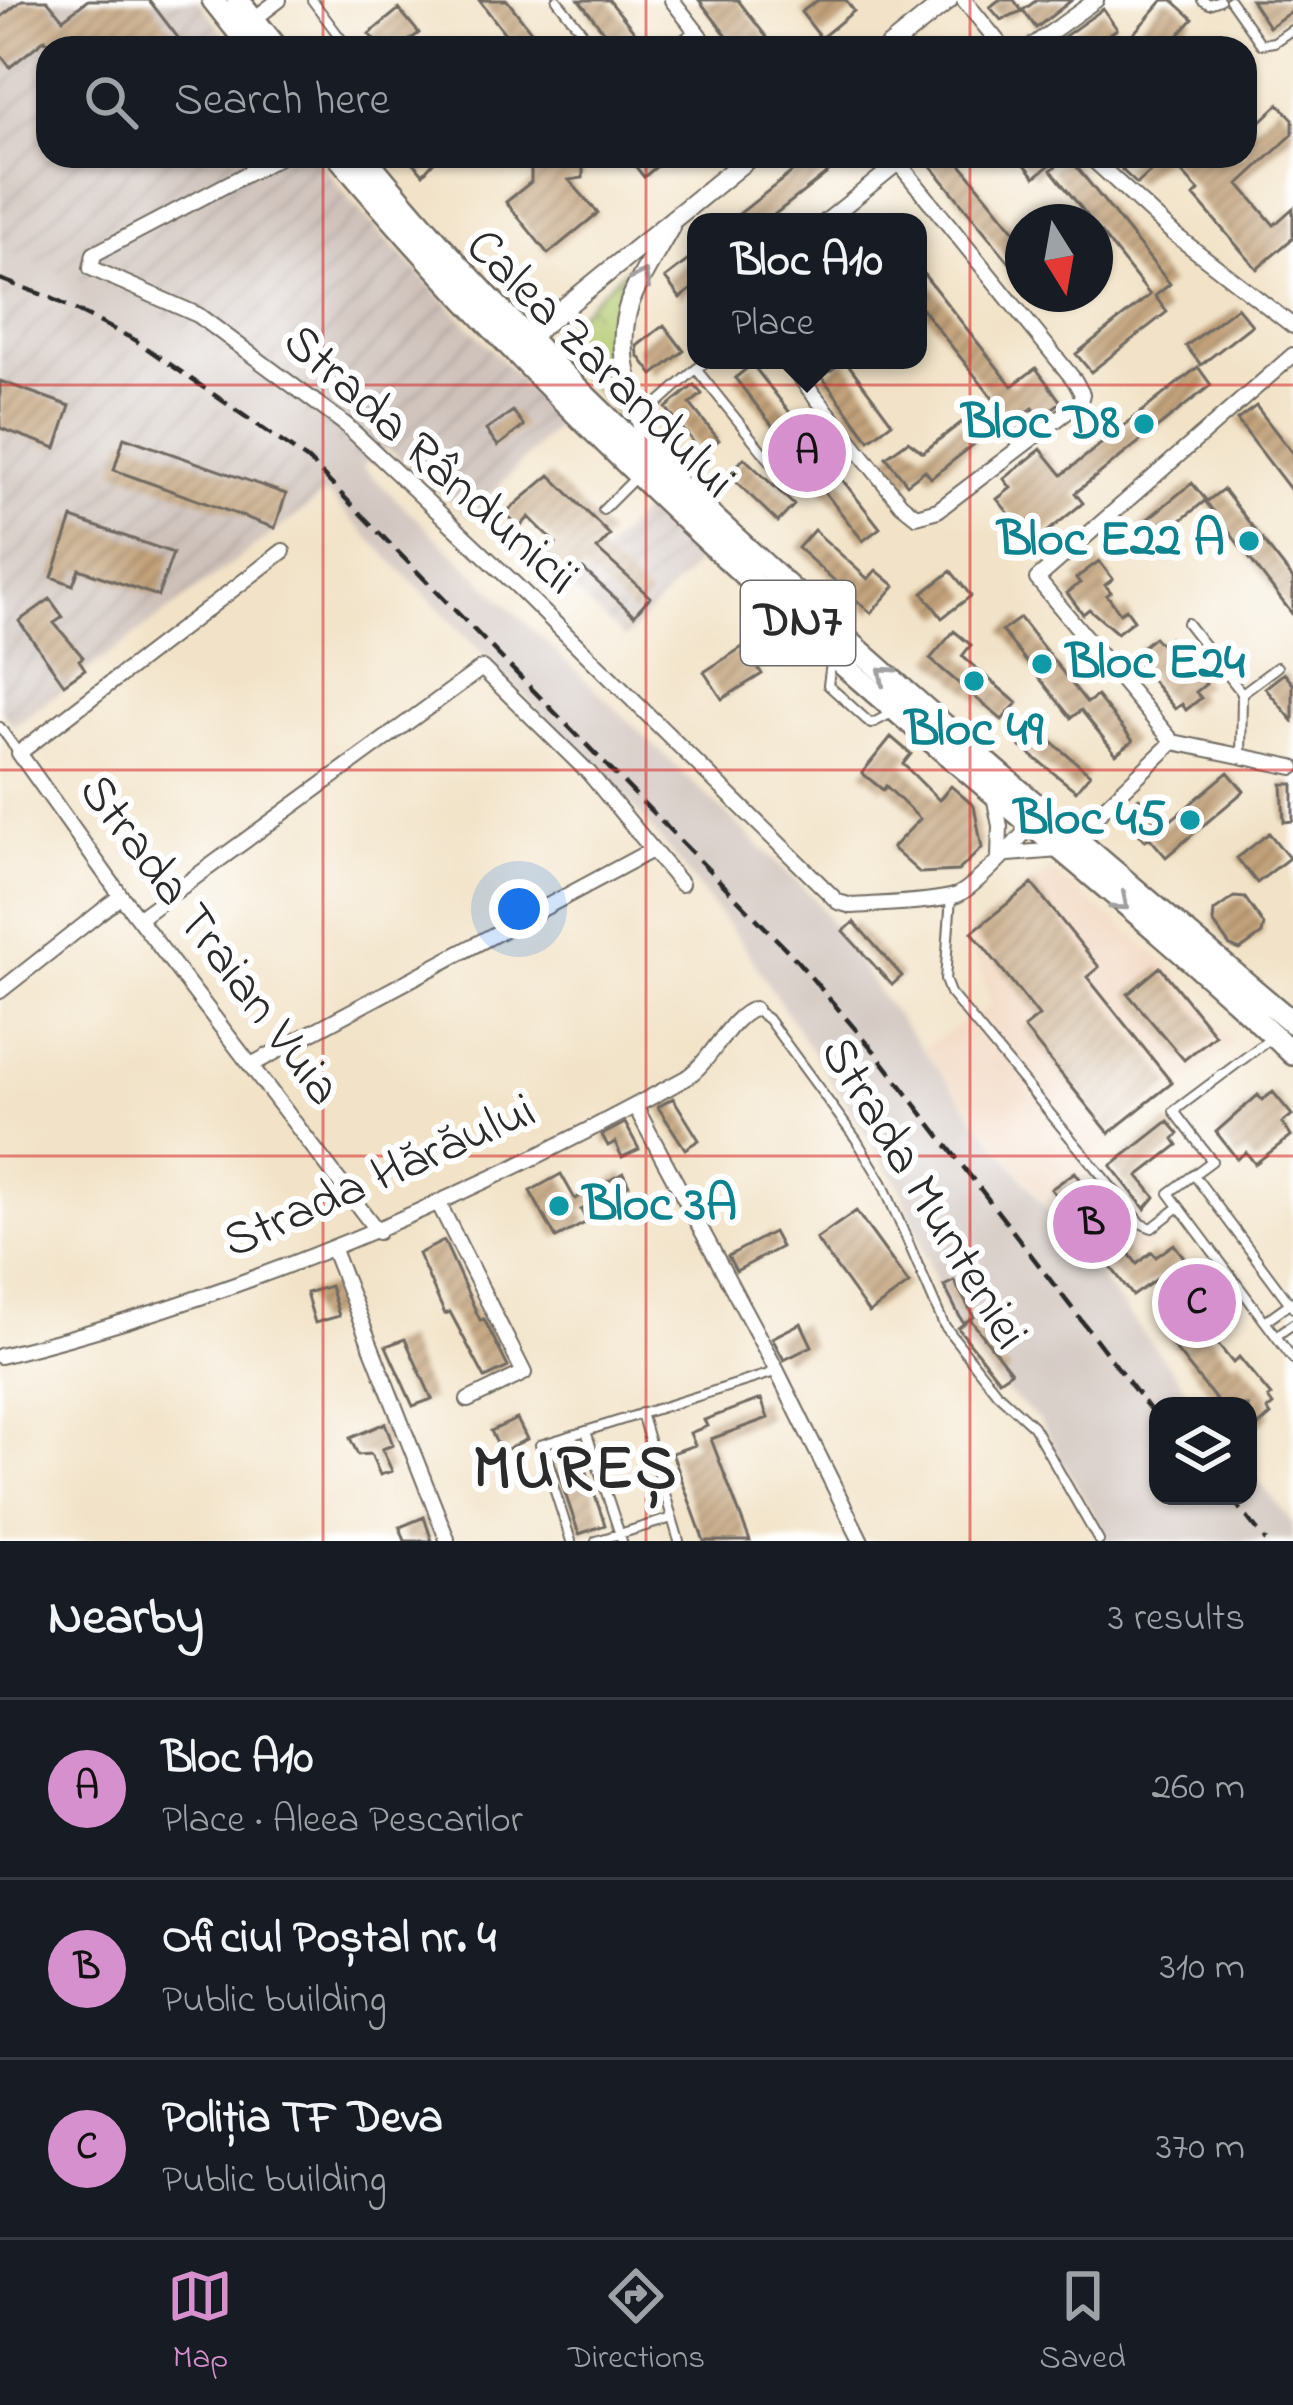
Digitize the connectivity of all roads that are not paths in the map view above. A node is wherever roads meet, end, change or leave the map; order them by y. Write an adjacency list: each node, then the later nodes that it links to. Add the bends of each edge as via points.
1 (213, 0): 16 (main road)
2 (238, 0): 13 (main road)
3 (279, 0): 13 (street)
4 (313, 0): 18 (lane)
5 (557, 0): 19 (lane)
6 (672, 0): 15 (street)
7 (948, 0): 22 (street)
8 (964, 0): 23 (street)
9 (1096, 0): 24 (street)
10 (1202, 0): 11 (lane)
11 (1220, 0)
12 (1230, 0): 25 (lane)
13 (254, 19): 17 (main road)
14 (1293, 29): 26 (lane, via 1274,43)
15 (695, 30): 20 (lane); 21 (street)
16 (242, 36)
17 (267, 36)
18 (339, 36)
19 (586, 36)
20 (688, 36)
21 (700, 36)
22 (903, 36)
23 (993, 36)
24 (1046, 36)
25 (1255, 36)
26 (1257, 38)
27 (258, 168): 61 (street, Strada Rândunicii, via 94,254 91,268 198,315 346,425 834,899 852,906)
28 (350, 168): 37 (main road, Calea Zarandului / DN7)
29 (374, 168): 37 (main road, Calea Zarandului / DN7)
30 (736, 168): 35 (street)
31 (887, 168): 34 (street)
32 (902, 168): 40 (street, via 1082,394 1076,409 925,516 908,512)
33 (1102, 168): 36 (street)
34 (835, 213)
35 (677, 214): 37 (street); 41 (street, one-way to 35, via 625,320)
36 (1293, 326)
37 (520, 344): 42 (main road, Calea Zarandului / DN7)
38 (1293, 355): 50 (street, via 1037,580)
39 (696, 369): 41 (lane, via 658,404); 43 (lane)
40 (793, 369)
41 (637, 410): 42 (street)
42 (649, 472): 44 (lane); 54 (main road, Calea Zarandului / DN7, via 832,655); 55 (main road, Calea Zarandului / DN7, one-way to 42)
43 (784, 477)
44 (603, 510)
45 (283, 550): 51 (street)
46 (1186, 623): 48 (lane)
47 (1277, 667): 48 (lane)
48 (1242, 693): 52 (lane)
49 (0, 727): 51 (lane)
50 (1173, 742): 52 (street); 56 (street)
51 (19, 753): 60 (street, Strada Traian Vuia)
52 (1241, 759): 53 (street)
53 (1293, 767)
54 (993, 793): 55 (main road, Calea Zarandului / DN7); 58 (street)
55 (1037, 817): 56 (main road, Calea Zarandului / DN7); 58 (street, via 1010,835)
56 (1068, 843): 58 (street); 65 (main road, Calea Zarandului / DN7); 66 (main road, Calea Zarandului / DN7, one-way to 66)
57 (652, 850): 59 (street); 62 (street, via 589,772 478,669); 68 (street)
58 (999, 856): 61 (street)
59 (681, 884)
60 (121, 896): 62 (street, Strada Traian Vuia); 63 (street)
61 (951, 896): 72 (lane, via 950,993 1142,1224 1151,1228)
62 (139, 918): 68 (street, Strada Traian Vuia)
63 (0, 991)
64 (754, 1010): 69 (street, Strada Hărăului, via 741,1015 699,1070); 92 (lane, Strada Munteniei, via 768,1018 856,1139 944,1325 1033,1426)
65 (1293, 1023)
66 (1274, 1037): 67 (main road, Calea Zarandului / DN7); 70 (lane, via 1174,1111 1212,1161)
67 (1293, 1054)
68 (251, 1066): 73 (street, Strada Traian Vuia)
69 (635, 1106): 71 (street, Strada Hărăului); 81 (street)
70 (1194, 1175): 72 (lane, via 1169,1193); 75 (lane)
71 (438, 1202): 73 (street, Strada Hărăului); 82 (street, via 524,1373)
72 (1179, 1207): 76 (lane)
73 (378, 1232): 74 (street, Strada Hărăului)
74 (333, 1250): 79 (street, Strada Hărăului); 87 (street)
75 (1292, 1304): 76 (lane)
76 (1265, 1322): 78 (lane)
77 (1293, 1324): 78 (lane)
78 (1276, 1336): 80 (lane)
79 (0, 1356)
80 (1293, 1359)
81 (777, 1371): 83 (lane); 91 (street)
82 (468, 1400)
83 (641, 1413): 84 (lane); 85 (lane)
84 (586, 1431): 86 (lane); 88 (lane, via 540,1444)
85 (672, 1518): 86 (lane); 90 (lane)
86 (621, 1538): 89 (lane)
87 (447, 1539)
88 (571, 1541)
89 (596, 1541)
90 (679, 1541)
91 (861, 1541)
92 (1099, 1541)

